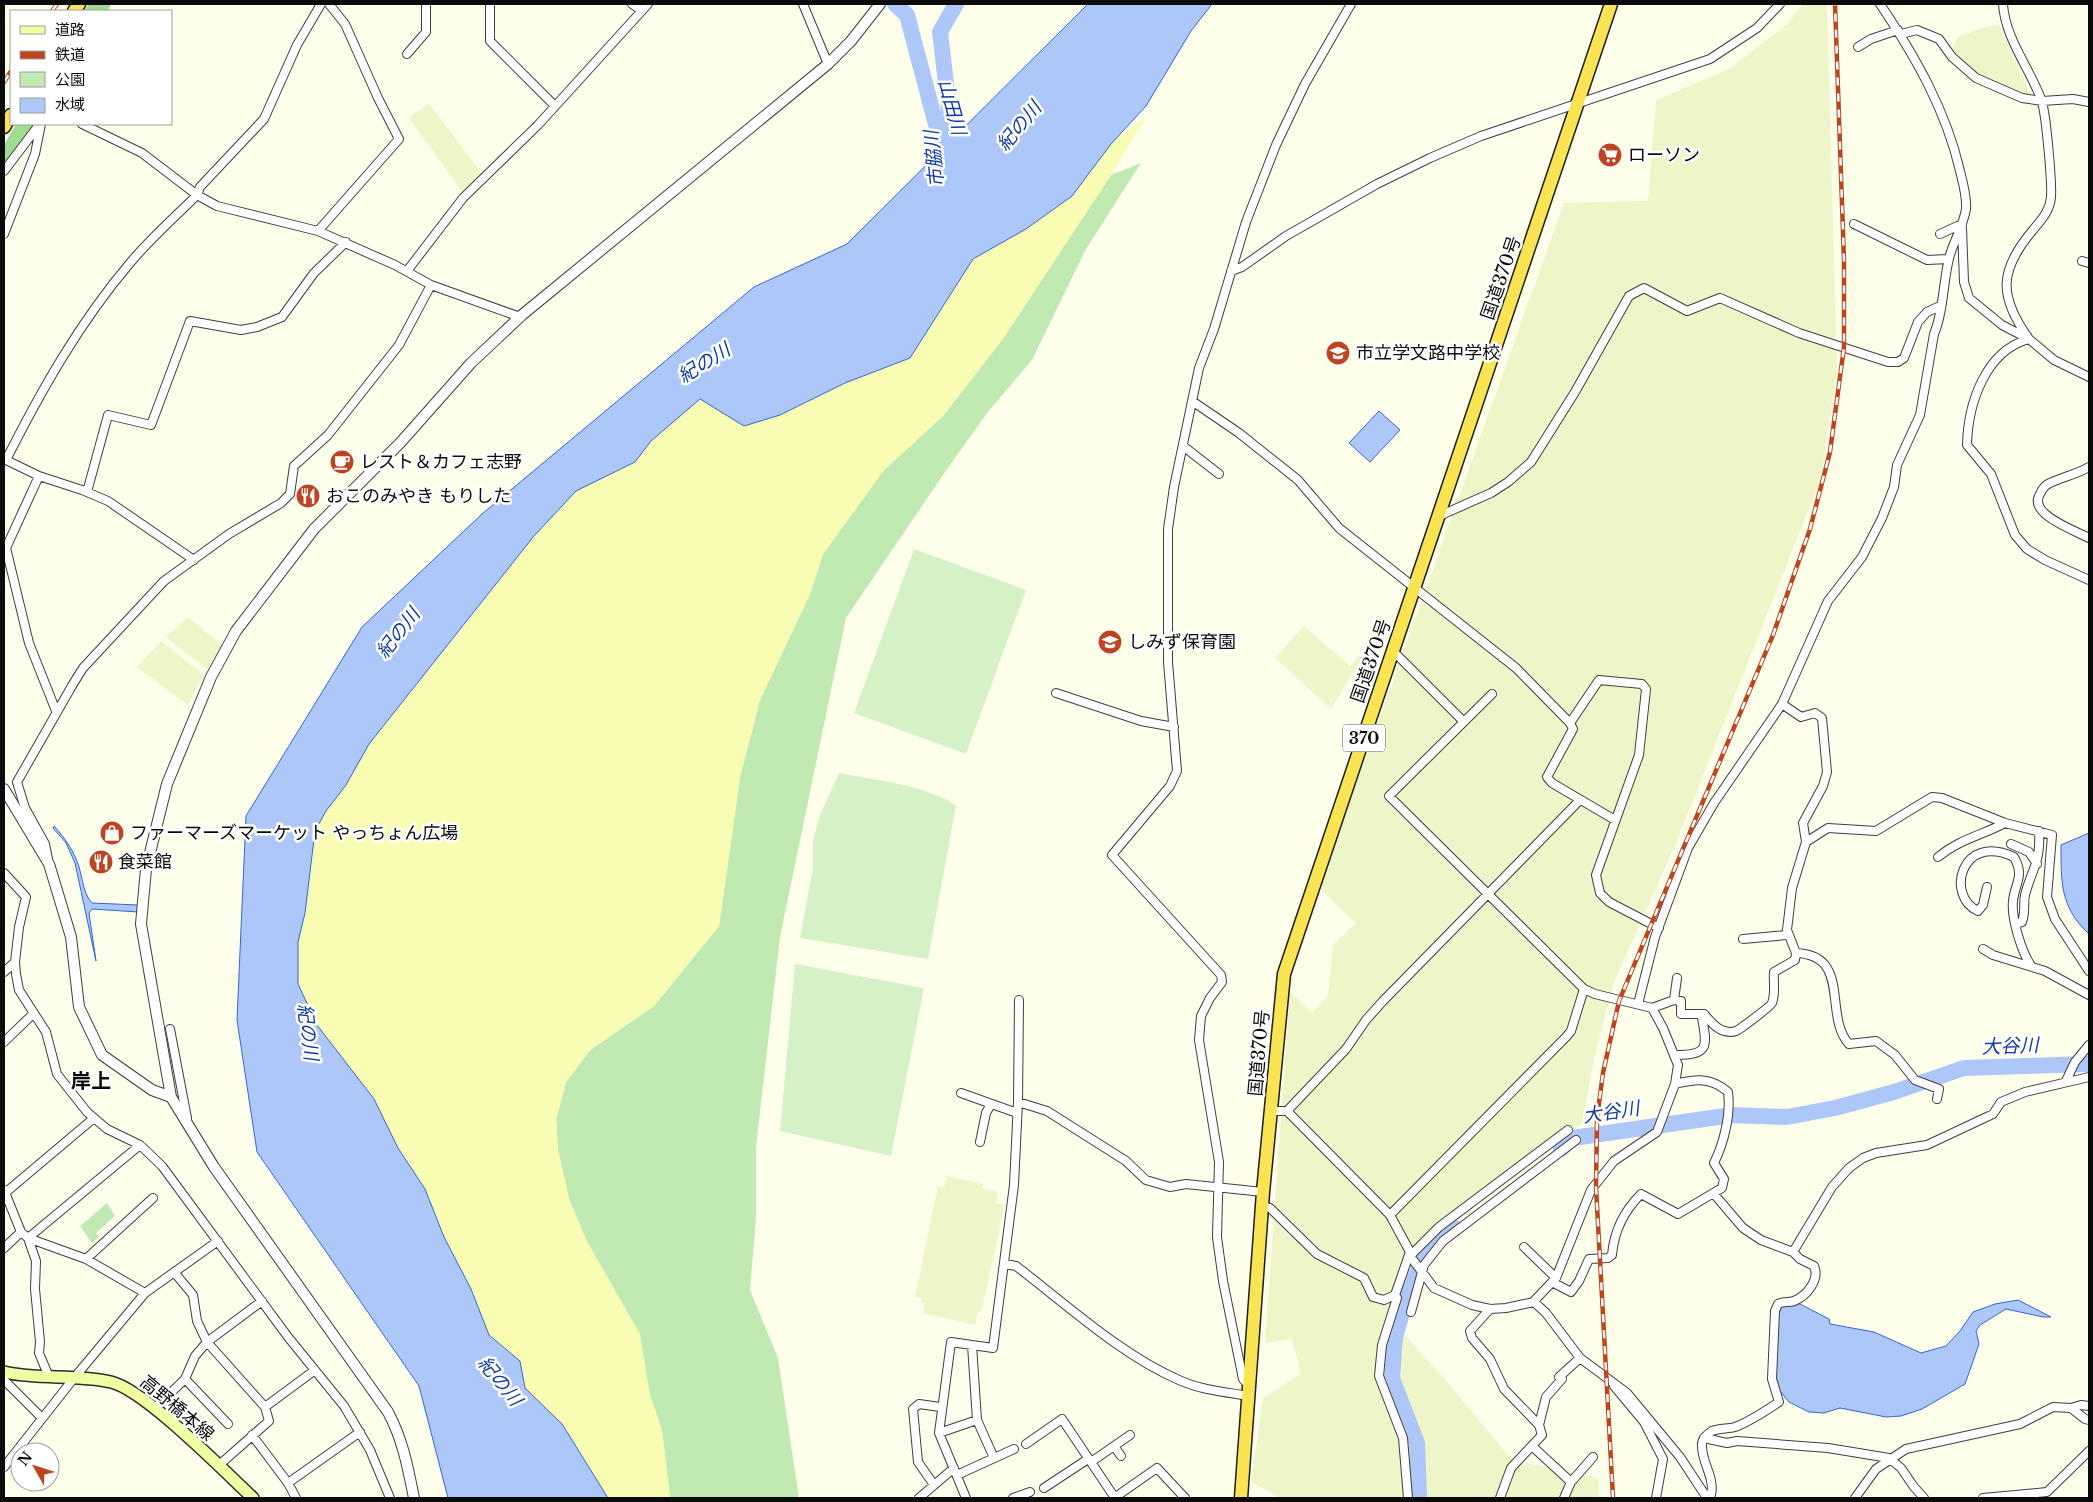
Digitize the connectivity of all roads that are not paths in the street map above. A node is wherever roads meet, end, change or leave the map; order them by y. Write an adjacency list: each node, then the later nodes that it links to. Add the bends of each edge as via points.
1 (321, 4): 27 (street, via 297,44 264,119 200,187)
2 (329, 4): 30 (street, via 345,24 399,139)
3 (426, 4): 17 (street, via 426,32)
4 (490, 4): 22 (street, via 490,41)
5 (632, 4): 14 (street)
6 (648, 4): 14 (street)
7 (803, 4): 18 (street)
8 (880, 4): 18 (street)
9 (1351, 4): 36 (street, via 1305,84 1276,145)
10 (1611, 4): 21 (highway, 国道370号 / 370)
11 (1780, 4): 21 (street, via 1757,28 1710,59)
12 (1880, 4): 15 (street)
13 (2003, 4): 19 (street, via 2006,24)
14 (642, 11): 22 (street)
15 (1900, 32): 16 (street, via 1871,39); 19 (street, via 1917,30 1939,39 1952,57 1976,78 2022,98); 29 (street, via 1943,114 1956,152 1965,192)
16 (1858, 47)
17 (407, 54)
18 (828, 64): 39 (street)
19 (2042, 101): 20 (street, via 2073,99); 40 (street, via 2051,198 2044,216 2012,257 2006,289 2015,316)
20 (2089, 102)
21 (1578, 104): 36 (street, via 1481,136 1430,158 1377,184); 49 (highway, 国道370号 / 370)
22 (554, 105): 35 (street, via 538,125 463,198)
23 (40, 125): 26 (street)
24 (41, 125): 31 (street, via 35,154)
25 (84, 125): 27 (street, via 142,153)
26 (4, 171)
27 (197, 195): 30 (street, via 216,206); 44 (street, via 130,263 70,342)
28 (1854, 224): 34 (street, via 1927,260)
29 (1962, 224): 32 (street); 34 (street); 40 (street, via 1964,282 1970,298 2002,325)
30 (318, 231): 33 (street)
31 (4, 234)
32 (1940, 234)
33 (346, 242): 35 (street); 48 (street, via 314,273 282,317 241,330 190,321 151,425 108,414)
34 (1948, 259): 38 (street)
35 (407, 271): 37 (street)
36 (1231, 271): 42 (street, via 1199,368)
37 (431, 285): 39 (street); 51 (street, via 399,345 328,435 294,466 290,494)
38 (1940, 306): 49 (street, via 1927,312 1918,322 1904,358 1888,362 1799,332 1720,298 1687,311 1644,288 1629,296 1580,384 1531,462 1491,493); 57 (street, via 1920,415 1897,465 1894,487 1882,518 1862,557 1828,602)
39 (520, 317): 102 (street, via 471,363 401,442 314,529 236,631 211,677 167,784 143,894 141,924)
40 (2029, 339): 41 (street, via 2054,360); 52 (street, via 2015,343 1984,376 1969,420 1967,445 1991,474 2015,535 2027,549)
41 (2089, 377)
42 (1192, 401): 43 (street); 53 (street, via 1298,480 1339,528)
43 (1183, 446): 46 (street); 61 (street, via 1168,529 1168,662)
44 (5, 460): 47 (street)
45 (2089, 467): 50 (street, via 2078,474 2050,482 2037,497 2044,514)
46 (1219, 474)
47 (40, 476): 48 (street); 58 (street, via 6,548 29,642)
48 (87, 492): 51 (street, via 108,501)
49 (1439, 516): 53 (highway, 国道370号 / 370)
50 (2089, 538)
51 (194, 560): 58 (street, via 164,581 83,668)
52 (2089, 580)
53 (1415, 587): 54 (highway, 国道370号 / 370); 60 (street, via 1516,668)
54 (1393, 651): 59 (street); 106 (highway, 国道370号 / 370, via 1284,974)
55 (1056, 692): 61 (street, via 1141,721)
56 (1492, 694): 59 (street)
57 (1782, 704): 67 (street, via 1802,717 1815,713 1822,718 1827,772 1803,823); 76 (street, via 1714,803 1688,848)
58 (56, 711): 70 (street, via 17,782 25,808 45,844)
59 (1464, 722): 74 (street, via 1389,796)
60 (1570, 723): 63 (street, via 1573,729 1547,777); 64 (street, via 1599,680 1642,684 1646,689 1640,755)
61 (1174, 727): 115 (street, via 1175,779 1112,855 1221,975 1222,982 1201,1016 1199,1029 1219,1162)
62 (4, 789): 70 (street)
63 (1580, 800): 64 (street); 74 (street)
64 (1615, 820): 76 (street, via 1596,875 1600,893 1619,909)
65 (2005, 823): 66 (street); 67 (street, via 1932,797 1876,831 1828,828); 69 (street, via 1954,844)
66 (2039, 831): 71 (street); 84 (street, via 2052,835 2047,897 2055,919)
67 (1806, 842): 77 (street, via 1792,888)
68 (2011, 844): 71 (street, via 2029,852)
69 (1938, 857)
70 (49, 864): 102 (street, via 71,937 80,1007 98,1048 102,1055 131,1076 152,1090)
71 (2038, 864): 75 (street, via 2024,898 2026,906 2022,922)
72 (4, 873): 81 (street, via 26,897)
73 (1986, 887): 75 (street, via 1983,905 1978,911 1966,900 1961,878 1962,869 1968,861 1974,855 1992,851 2014,857 2020,880 2013,902)
74 (1487, 895): 86 (street); 107 (street, via 1382,1002 1346,1049)
75 (2016, 924): 82 (street, via 2025,958)
76 (1659, 928): 90 (street)
77 (1787, 935): 78 (street); 80 (street)
78 (1743, 939)
79 (1983, 949): 82 (street)
80 (1796, 953): 93 (street, via 1794,960 1774,972 1772,1004 1738,1030 1723,1031); 103 (street, via 1814,956 1830,974 1842,1037 1849,1044 1876,1042 1885,1047 1915,1080 1938,1089)
81 (15, 962): 83 (street); 92 (street, via 19,990)
82 (2032, 967): 87 (street)
83 (4, 972)
84 (2089, 972)
85 (1677, 978): 89 (street)
86 (1584, 989): 90 (street); 121 (street, via 1571,1031 1566,1037)
87 (2089, 995)
88 (1019, 1000): 104 (street)
89 (1674, 1000): 91 (street); 93 (street, via 1681,1001 1681,1014)
90 (1638, 1004): 91 (street)
91 (1652, 1008): 97 (street)
92 (34, 1013): 95 (street); 109 (street, via 46,1032 57,1074)
93 (1704, 1014): 97 (street, via 1706,1046 1702,1052)
94 (170, 1029): 110 (street)
95 (4, 1042)
96 (2089, 1045): 99 (street, via 2075,1062)
97 (1675, 1054): 100 (street, via 1678,1065)
98 (2089, 1077): 99 (street)
99 (2066, 1081): 127 (street, via 2001,1102 1993,1114 1927,1145 1863,1158 1832,1187)
100 (1675, 1084): 118 (street, via 1706,1080 1728,1092 1724,1136 1714,1163 1724,1178 1722,1188); 133 (street, via 1657,1132 1614,1161 1591,1190)
101 (961, 1093): 105 (street)
102 (171, 1097): 110 (street)
103 (1937, 1099)
104 (1018, 1102): 108 (street); 115 (street, via 1047,1111 1126,1161 1146,1180 1170,1187 1186,1184)
105 (990, 1104): 108 (street); 113 (street)
106 (1272, 1111): 107 (street); 117 (highway, 国道370号 / 370)
107 (1287, 1111): 121 (street)
108 (1017, 1114): 130 (street, via 1014,1185)
109 (94, 1118): 114 (street); 116 (street)
110 (190, 1130): 189 (street, via 388,1412 406,1455)
111 (1568, 1130): 128 (street, via 1439,1227)
112 (1576, 1140): 131 (street, via 1444,1241)
113 (980, 1142)
114 (140, 1145): 123 (street); 124 (street, via 162,1166)
115 (1219, 1187): 117 (street); 150 (street, via 1217,1237 1223,1281 1243,1379)
116 (5, 1191): 122 (street)
117 (1264, 1192): 120 (highway, 国道370号 / 370)
118 (1714, 1194): 127 (street, via 1743,1228 1761,1240); 133 (street, via 1678,1214 1642,1194 1620,1223 1614,1236 1612,1255 1589,1259 1571,1292)
119 (153, 1198): 129 (street)
120 (1263, 1206): 135 (street, via 1270,1208 1318,1254 1364,1278 1373,1297 1384,1300); 150 (highway, 国道370号 / 370)
121 (1390, 1215): 128 (street)
122 (21, 1232): 123 (street); 126 (street)
123 (28, 1238): 129 (street); 145 (street, via 36,1261 39,1353)
124 (218, 1242): 132 (street); 136 (street)
125 (1524, 1247): 133 (street)
126 (4, 1248)
127 (1793, 1252): 161 (street, via 1817,1271 1814,1284 1795,1301 1778,1304 1775,1311 1772,1379 1779,1402 1756,1418)
128 (1412, 1258): 131 (street); 135 (street)
129 (86, 1259): 134 (street)
130 (1005, 1264): 141 (street, via 993,1348); 150 (street, via 1016,1266 1118,1344 1178,1380 1204,1389)
131 (1421, 1269): 138 (street, via 1434,1288 1472,1305); 139 (street)
132 (174, 1272): 134 (street); 140 (street, via 193,1296 197,1321)
133 (1554, 1280): 137 (street)
134 (145, 1292): 146 (street)
135 (1395, 1295): 196 (street, via 1397,1298 1382,1344 1379,1376 1403,1438)
136 (262, 1301): 140 (street); 143 (street)
137 (1533, 1302): 138 (street); 142 (street, via 1546,1313)
138 (1490, 1309): 160 (street, via 1470,1331 1472,1338 1490,1359 1504,1389)
139 (1411, 1312)
140 (208, 1342): 147 (street, via 195,1356); 152 (street)
141 (972, 1345): 153 (street, via 951,1342); 157 (street)
142 (1580, 1358): 149 (street); 160 (street, via 1559,1377 1562,1379 1546,1397)
143 (315, 1370): 152 (street); 162 (street)
144 (4, 1372): 145 (main road, 高野橋本線)
145 (49, 1377): 146 (main road, 高野橋本線)
146 (74, 1378): 155 (main road, 高野橋本線, via 125,1387); 156 (street)
147 (185, 1379): 155 (street); 159 (street)
148 (4, 1380): 156 (street)
149 (1613, 1381): 199 (street, via 1614,1387 1644,1422 1662,1459); 200 (street, via 1627,1393 1680,1457)
150 (1250, 1391): 195 (highway, 国道370号 / 370)
151 (2089, 1406): 154 (street)
152 (265, 1407): 164 (street, via 269,1421)
153 (940, 1407): 163 (street); 183 (street, via 919,1404 913,1409 918,1462)
154 (2071, 1408): 158 (street); 176 (street, via 2052,1408 2020,1424 1906,1450)
155 (154, 1409): 178 (main road, 高野橋本線)
156 (42, 1418): 179 (street)
157 (977, 1420): 163 (street); 175 (street)
158 (2089, 1420)
159 (228, 1424)
160 (1539, 1425): 170 (street, via 1542,1435)
161 (1728, 1428): 166 (street, via 1713,1430); 167 (street)
162 (360, 1432): 182 (street); 188 (street)
163 (939, 1433): 180 (street)
164 (252, 1435): 178 (street); 182 (street)
165 (1130, 1435): 169 (street)
166 (1704, 1438): 167 (street, via 1727,1443); 200 (street, via 1701,1444 1704,1463 1714,1484)
167 (1735, 1441): 176 (street, via 1828,1448)
168 (1026, 1444): 177 (street, via 1062,1419)
169 (1114, 1446): 173 (street); 177 (street)
170 (1533, 1446): 181 (street); 197 (street, via 1511,1468)
171 (1014, 1449): 175 (street)
172 (2089, 1451): 203 (street, via 2047,1492)
173 (1121, 1456)
174 (1593, 1457): 181 (street)
175 (994, 1458): 180 (street)
176 (1889, 1458): 201 (street, via 1876,1468); 202 (street, via 1902,1468)
177 (1090, 1460): 184 (street); 193 (street)
178 (218, 1466): 186 (main road, 高野橋本線)
179 (4, 1467)
180 (956, 1471): 183 (street); 191 (street)
181 (1571, 1482): 198 (street)
182 (288, 1483): 187 (street)
183 (934, 1485): 190 (street)
184 (1044, 1488)
185 (1030, 1492): 192 (street)
186 (253, 1498)
187 (296, 1498)
188 (390, 1498)
189 (414, 1498)
190 (918, 1498)
191 (966, 1498)
192 (1013, 1498)
193 (1115, 1498): 194 (street, via 1157,1468)
194 (1185, 1498)
195 (1241, 1498)
196 (1408, 1498)
197 (1500, 1498)
198 (1564, 1498)
199 (1656, 1498)
200 (1707, 1498)
201 (1855, 1498)
202 (1924, 1498)
203 (1983, 1498)

